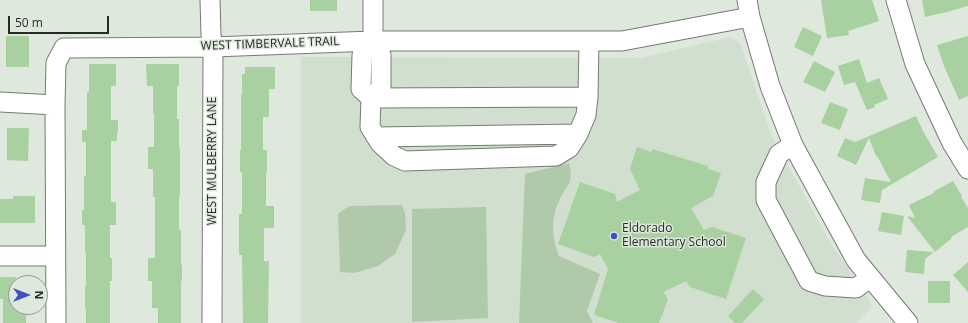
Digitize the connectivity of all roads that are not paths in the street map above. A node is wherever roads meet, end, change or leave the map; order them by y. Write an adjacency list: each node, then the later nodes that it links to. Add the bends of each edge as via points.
1 (210, 0): 7 (street, WEST MULBERRY LANE)
2 (373, 0): 5 (street)
3 (896, 0): 13 (street, via 915,64 952,143)
4 (749, 8): 6 (street, WEST TIMBERVALE TRAIL, via 622,41); 12 (street, via 770,86)
5 (373, 41): 6 (street, WEST TIMBERVALE TRAIL); 7 (street, WEST TIMBERVALE TRAIL); 9 (street, via 381,55 381,88)
6 (589, 41): 8 (street)
7 (213, 47): 11 (street, WEST TIMBERVALE TRAIL, via 64,48 56,63); 18 (street, WEST MULBERRY LANE)
8 (588, 97): 9 (street); 9 (street, via 586,115 578,134 569,148 556,156 405,161 394,156 380,143 370,127)
9 (371, 98)
10 (0, 102): 11 (street)
11 (55, 105): 15 (street, WEST TIMBERVALE TRAIL)
12 (793, 145): 16 (street, via 856,260); 16 (street, via 779,154 766,182 766,200 809,281 825,286 856,288)
13 (968, 169)
14 (0, 256): 15 (street)
15 (55, 256): 17 (street, WEST TIMBERVALE TRAIL)
16 (870, 278): 19 (street)
17 (56, 323)
18 (212, 323)
19 (908, 323)

